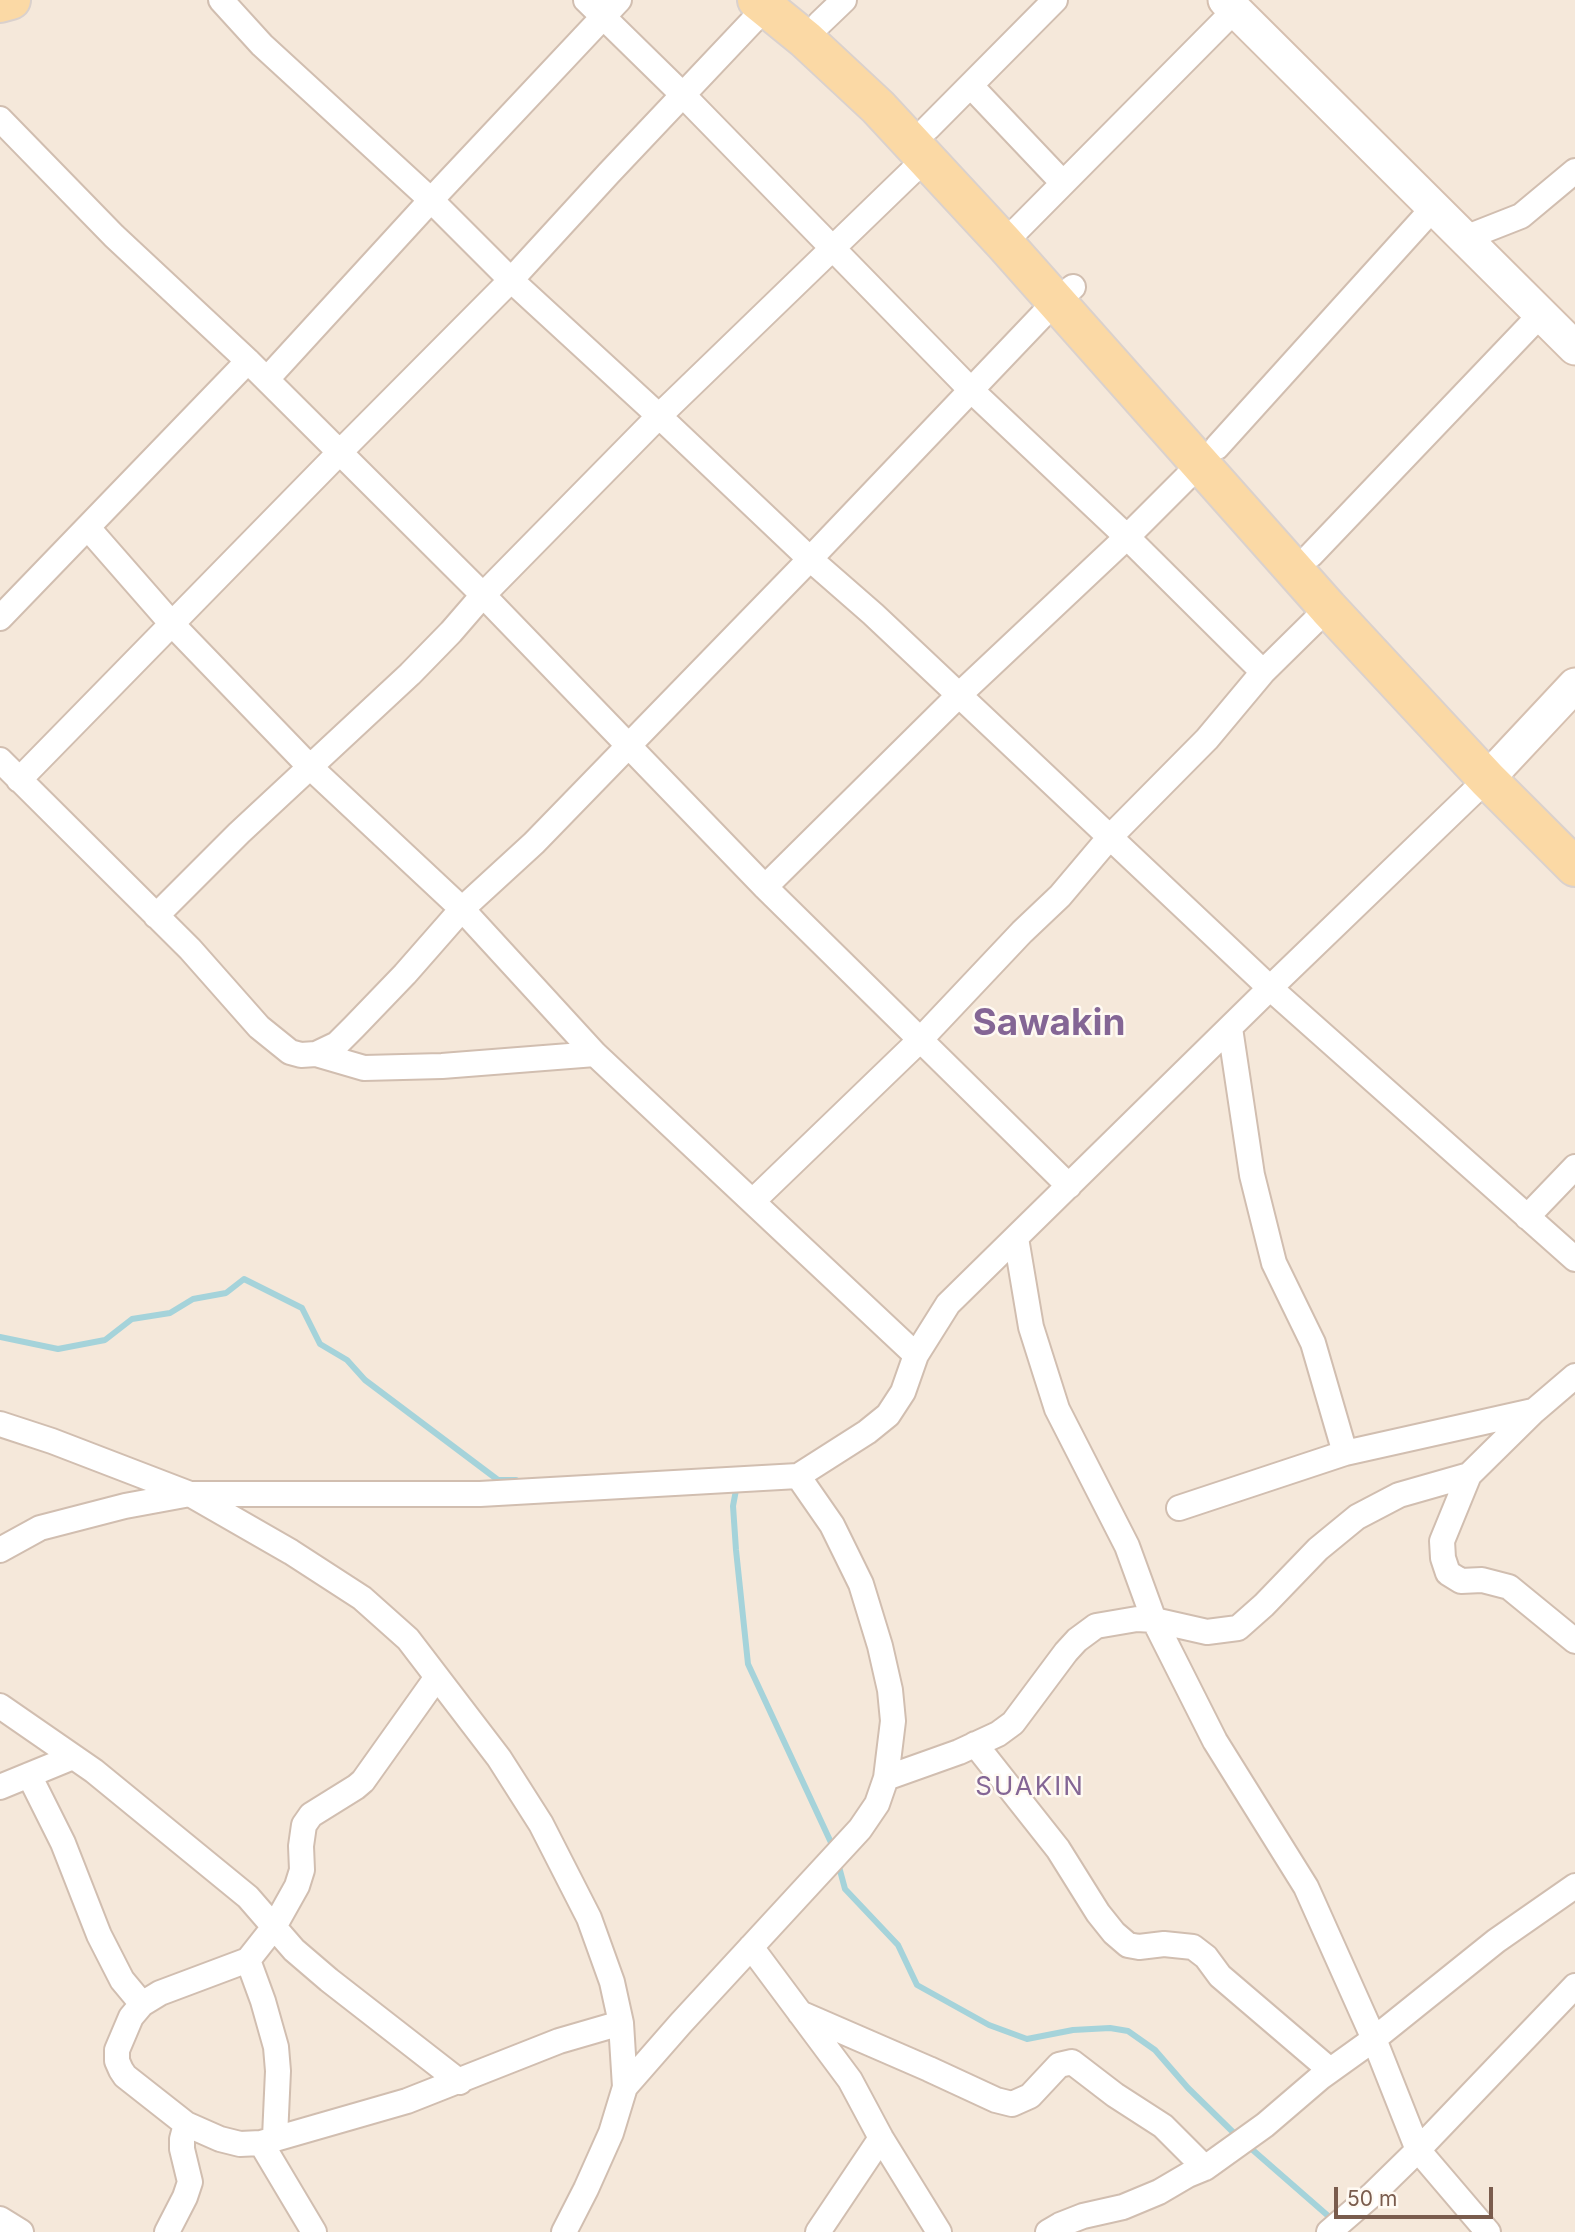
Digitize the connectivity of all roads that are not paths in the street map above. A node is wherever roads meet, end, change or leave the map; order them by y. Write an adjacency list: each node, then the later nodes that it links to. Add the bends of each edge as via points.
1 (11, 0): 5 (main road)
2 (221, 0): 15 (street, via 262,45)
3 (1055, 0): 9 (street)
4 (771, 2): 8 (main road); 10 (street); 12 (main road, via 878,107)
5 (0, 3)
6 (1230, 5): 14 (street); 16 (street)
7 (603, 6): 10 (street); 15 (street)
8 (832, 11): 12 (main road, via 905,103)
9 (971, 86): 12 (street); 14 (street)
10 (682, 94): 19 (street); 20 (street)
11 (0, 119): 24 (street, via 114,236)
12 (927, 143): 17 (main road); 19 (street)
13 (1575, 171): 18 (street, via 1521,216)
14 (1063, 183): 17 (street)
15 (431, 200): 20 (street); 25 (street)
16 (1434, 207): 18 (street); 29 (street)
17 (1012, 235): 21 (main road)
18 (1465, 238): 22 (street)
19 (834, 247): 26 (street); 27 (street)
20 (511, 280): 27 (street); 28 (street)
21 (1064, 295): 26 (street); 29 (main road)
22 (1541, 314): 23 (street); 32 (street)
23 (1575, 348)
24 (248, 361): 25 (street); 30 (street)
25 (267, 379): 28 (street)
26 (971, 390): 31 (street); 33 (street)
27 (659, 416): 33 (street); 34 (street)
28 (340, 452): 34 (street); 37 (street)
29 (1209, 455): 31 (street); 32 (main road); 36 (main road)
30 (88, 528): 35 (street); 37 (street)
31 (1127, 537): 38 (street); 40 (street)
32 (1311, 555): 44 (main road)
33 (810, 559): 40 (street); 41 (street)
34 (483, 595): 41 (street); 43 (street, via 410,674)
35 (3, 608)
36 (1328, 608): 38 (street); 44 (main road)
37 (172, 624): 43 (street); 45 (street)
38 (1263, 672): 47 (street, via 1207,739)
39 (1575, 685): 44 (street)
40 (959, 695): 47 (street); 49 (street)
41 (628, 746): 49 (street); 50 (street)
42 (0, 760): 45 (street)
43 (309, 766): 50 (street); 51 (street)
44 (1494, 772): 46 (main road); 48 (main road); 52 (street)
45 (19, 780): 51 (street)
46 (1575, 836)
47 (1109, 838): 52 (street); 54 (street, via 1060,896)
48 (1575, 867)
49 (765, 887): 54 (street)
50 (462, 909): 55 (street, via 337,1044); 56 (street)
51 (156, 916): 55 (street, via 259,1027 290,1052)
52 (1270, 988): 53 (street); 60 (street)
53 (1230, 1028): 58 (street); 67 (street, via 1252,1175 1274,1263 1313,1343)
54 (920, 1040): 58 (street); 59 (street)
55 (316, 1054): 56 (street, via 364,1068)
56 (595, 1054): 59 (street)
57 (1575, 1167): 60 (street)
58 (1069, 1186): 61 (street)
59 (753, 1202): 63 (street)
60 (1527, 1217): 62 (street)
61 (1016, 1238): 63 (street, via 948,1304); 73 (street, via 1031,1327 1057,1409 1127,1546)
62 (1575, 1259)
63 (916, 1355): 69 (street, via 903,1392 888,1415)
64 (1575, 1376): 65 (street)
65 (1534, 1411): 67 (street); 68 (street)
66 (0, 1424): 70 (street)
67 (1345, 1453): 71 (street)
68 (1469, 1475): 73 (street, via 1399,1495 1357,1517 1238,1628 1207,1632); 74 (street, via 1442,1541 1448,1573 1461,1581 1482,1580 1509,1587)
69 (798, 1476): 70 (street, via 480,1494); 80 (street, via 832,1525 861,1584 880,1646 893,1721)
70 (190, 1494): 72 (street, via 40,1528); 75 (street, via 362,1598 408,1639)
71 (1180, 1508)
72 (0, 1550)
73 (1154, 1620): 77 (street, via 1096,1626 1066,1652 1013,1723); 90 (street, via 1215,1741 1306,1887)
74 (1575, 1641)
75 (437, 1676): 83 (street, via 362,1781 304,1825 298,1886); 89 (street, via 499,1758 541,1824 589,1918)
76 (0, 1706): 78 (street)
77 (975, 1744): 80 (street); 91 (street, via 1058,1849 1114,1933 1128,1945 1139,1947 1194,1947 1220,1976)
78 (73, 1757): 79 (street); 83 (street, via 248,1897)
79 (29, 1775): 81 (street); 87 (street, via 63,1843 99,1935 122,1980)
80 (886, 1779): 84 (street, via 877,1804 860,1829)
81 (0, 1787)
82 (1575, 1886): 90 (street, via 1496,1941)
83 (274, 1927): 85 (street); 92 (street, via 329,1980)
84 (751, 1947): 88 (street); 93 (street)
85 (248, 1960): 87 (street); 96 (street, via 276,2047 278,2071)
86 (1575, 1986): 97 (street)
87 (142, 2004): 94 (street, via 121,2038 117,2061 125,2076)
88 (800, 2013): 95 (street, via 850,2080); 98 (street, via 1012,2104 1030,2096 1059,2064 1072,2062 1163,2126)
89 (621, 2023): 92 (street, via 559,2041); 93 (street)
90 (1374, 2039): 91 (street); 97 (street)
91 (1330, 2070): 98 (street)
92 (460, 2081): 96 (street, via 407,2101)
93 (625, 2087): 103 (street, via 611,2133)
94 (186, 2124): 96 (street, via 240,2144); 101 (street, via 182,2149 190,2182)
95 (880, 2138): 104 (street); 105 (street)
96 (268, 2140): 102 (street)
97 (1418, 2150): 107 (street); 108 (street)
98 (1205, 2168): 106 (street, via 1123,2207 1083,2216)
99 (0, 2219): 100 (street)
100 (21, 2232)
101 (167, 2232)
102 (314, 2232)
103 (564, 2232)
104 (818, 2232)
105 (939, 2232)
106 (1048, 2232)
107 (1329, 2232)
108 (1488, 2232)

